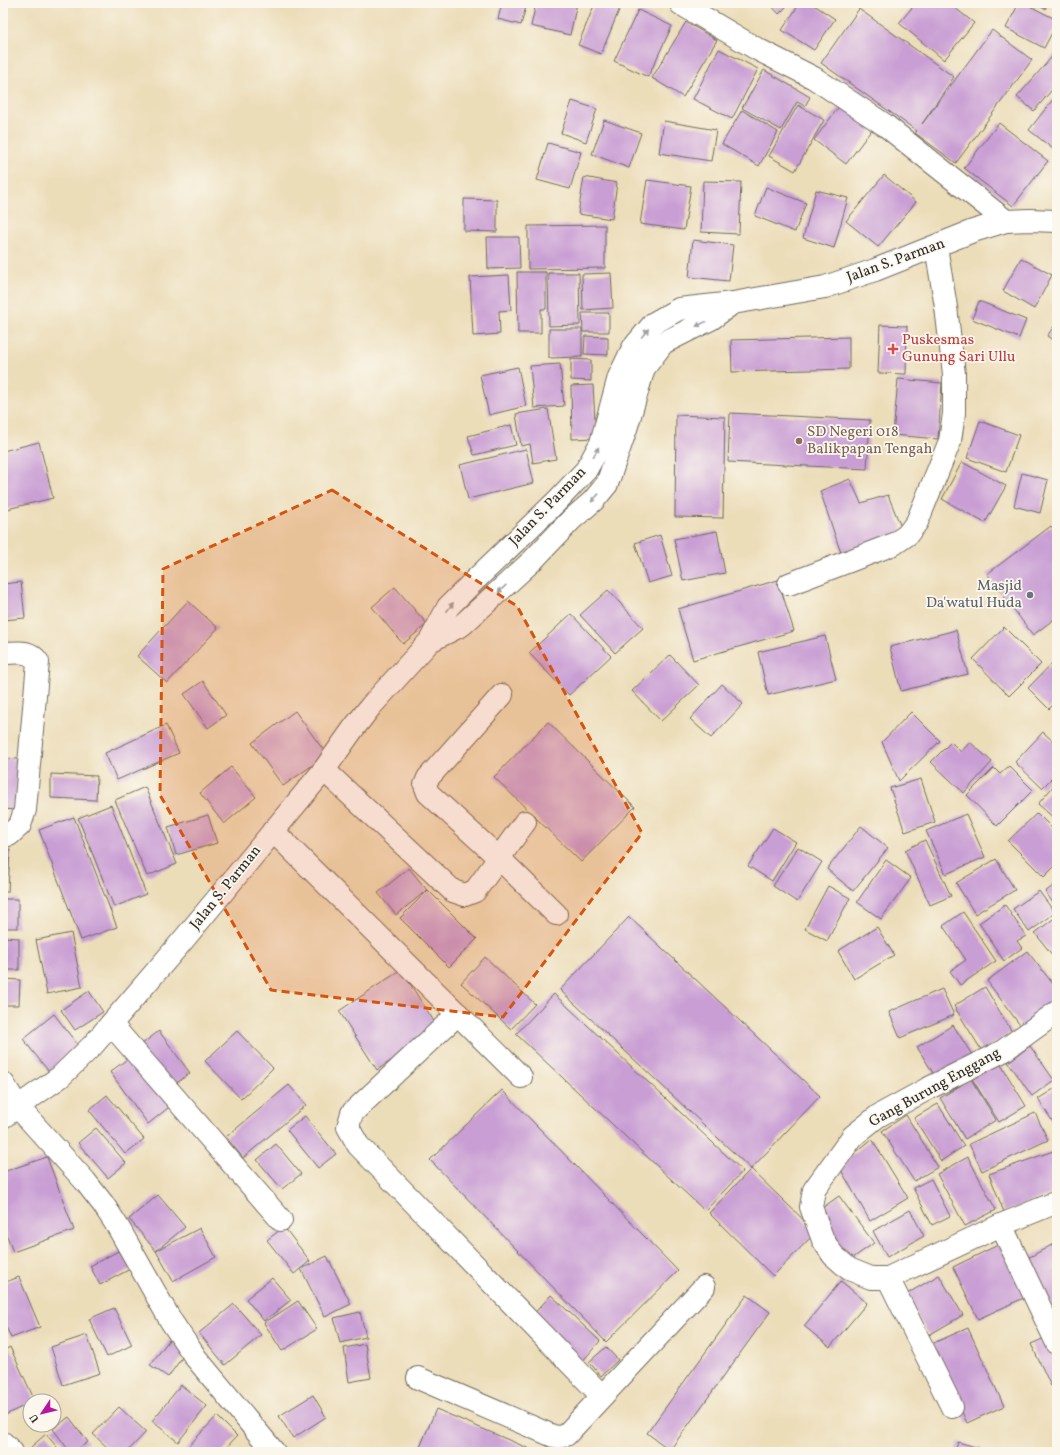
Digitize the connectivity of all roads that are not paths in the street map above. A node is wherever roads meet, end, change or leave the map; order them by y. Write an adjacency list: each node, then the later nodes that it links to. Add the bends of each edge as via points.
1 (681, 4): 2 (street, via 757,49 814,78 872,116)
2 (1006, 221): 3 (street, Jalan S. Parman); 4 (street, Jalan S. Parman, via 973,231)
3 (1057, 221)
4 (936, 247): 5 (street, via 954,374 954,414 950,441 917,522 908,535 894,544); 8 (street, Jalan S. Parman, via 825,287 733,303 711,319 663,343 644,368 607,484 533,560 462,625 430,641 371,706)
5 (789, 584)
6 (3, 653): 11 (street, via 26,652 34,656 38,662 25,810 20,825 9,835)
7 (502, 695): 12 (street, via 428,778 426,785 428,794)
8 (324, 770): 10 (street, Jalan S. Parman); 12 (street, via 454,891 465,895 475,891)
9 (525, 822): 12 (street)
10 (273, 831): 15 (street); 16 (street, Jalan S. Parman)
11 (3, 835)
12 (499, 858): 13 (street)
13 (556, 914)
14 (1057, 1012): 23 (street, Gang Burung Enggang, via 1003,1051 878,1116 853,1136 814,1190 811,1206 823,1240 833,1255 850,1269 871,1278)
15 (458, 1014): 17 (street); 27 (street, via 352,1113 348,1127 358,1145)
16 (111, 1024): 19 (street, Jalan S. Parman, via 60,1077); 21 (street)
17 (522, 1077)
18 (3, 1083): 19 (street)
19 (11, 1112): 31 (street, via 85,1181 103,1204 171,1321 196,1358)
20 (1057, 1202): 22 (street, Gang Burung Enggang)
21 (281, 1220)
22 (1001, 1224): 23 (street, Gang Burung Enggang); 25 (street)
23 (888, 1278): 28 (street)
24 (704, 1287): 27 (street)
25 (1057, 1343)
26 (418, 1378): 27 (street, via 559,1437 566,1435)
27 (602, 1396)
28 (952, 1407)
29 (3, 1443): 30 (street)
30 (12, 1452)
31 (274, 1452)

